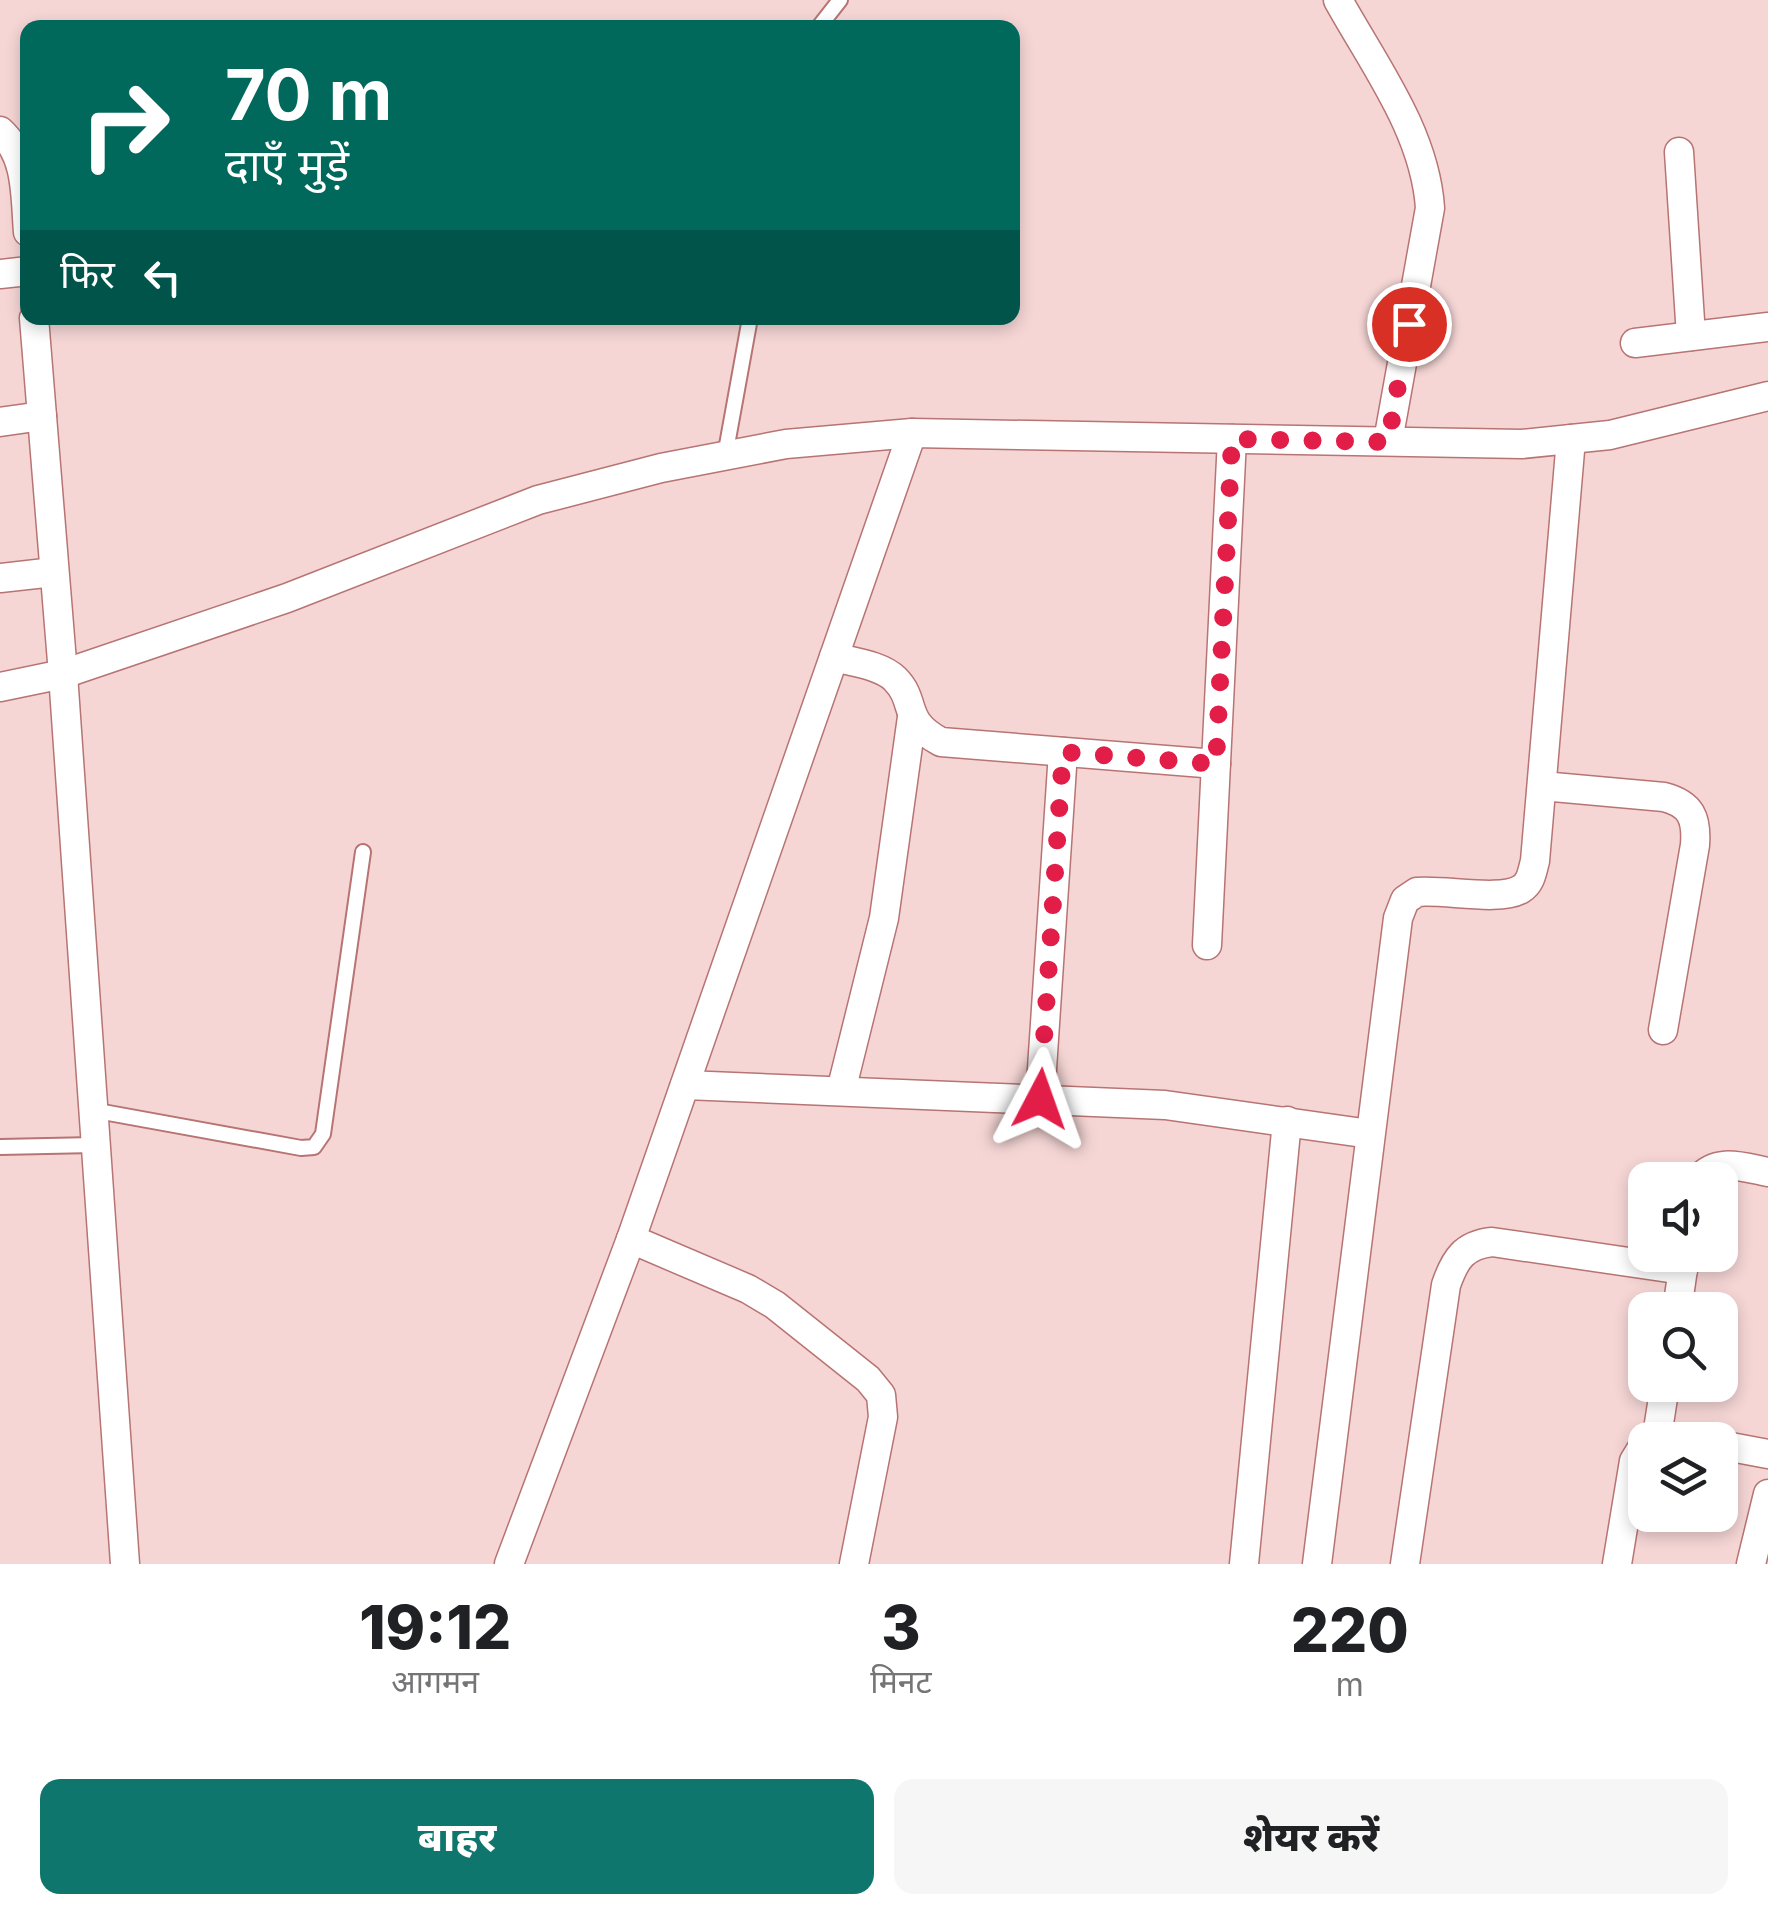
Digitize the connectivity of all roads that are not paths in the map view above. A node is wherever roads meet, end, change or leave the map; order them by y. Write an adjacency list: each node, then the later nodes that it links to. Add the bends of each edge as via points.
1 (840, 0): 3 (lane)
2 (1338, 0): 18 (street, via 1416,140 1428,178 1430,208)
3 (824, 20)
4 (0, 131): 6 (street)
5 (1679, 152): 10 (street)
6 (20, 163)
7 (35, 325): 13 (street)
8 (749, 325): 19 (lane)
9 (1768, 327): 10 (street)
10 (1691, 336): 11 (street)
11 (1635, 342)
12 (1768, 396): 16 (street, via 1610,435)
13 (42, 416): 14 (street); 20 (street)
14 (0, 422)
15 (912, 433): 17 (street); 19 (street); 22 (street)
16 (1571, 438): 18 (street); 28 (street)
17 (1232, 439): 18 (street); 27 (street)
18 (1388, 442)
19 (725, 456): 23 (street, via 538,500 287,598)
20 (54, 572): 21 (street); 23 (street)
21 (0, 578)
22 (834, 657): 25 (street, via 892,675); 32 (street)
23 (63, 674): 24 (street); 35 (street)
24 (0, 687)
25 (912, 717): 26 (street, via 941,742); 33 (street, via 884,918)
26 (1063, 752): 27 (street); 34 (street)
27 (1216, 764): 30 (street)
28 (1542, 786): 31 (street, via 1664,797 1692,812 1694,845); 37 (street, via 1536,862 1522,889 1434,890 1405,900)
29 (363, 852): 35 (lane, via 322,1134 314,1147)
30 (1206, 946)
31 (1663, 1030)
32 (685, 1086): 33 (street); 42 (street)
33 (841, 1091): 34 (street)
34 (1040, 1099): 36 (street)
35 (92, 1110): 38 (street)
36 (1287, 1120): 37 (street); 51 (street)
37 (1370, 1134): 52 (street)
38 (94, 1145): 39 (lane); 48 (street)
39 (0, 1148)
40 (1738, 1166): 41 (street)
41 (1768, 1172)
42 (632, 1238): 49 (street); 50 (street, via 776,1305 880,1395 883,1417)
43 (1628, 1256): 53 (street, via 1492,1242 1462,1252 1446,1284)
44 (1738, 1448): 45 (street)
45 (1768, 1454)
46 (1768, 1494): 55 (street)
47 (1628, 1498): 54 (street)
48 (125, 1564)
49 (510, 1564)
50 (854, 1564)
51 (1244, 1564)
52 (1317, 1564)
53 (1405, 1564)
54 (1617, 1564)
55 (1752, 1564)

